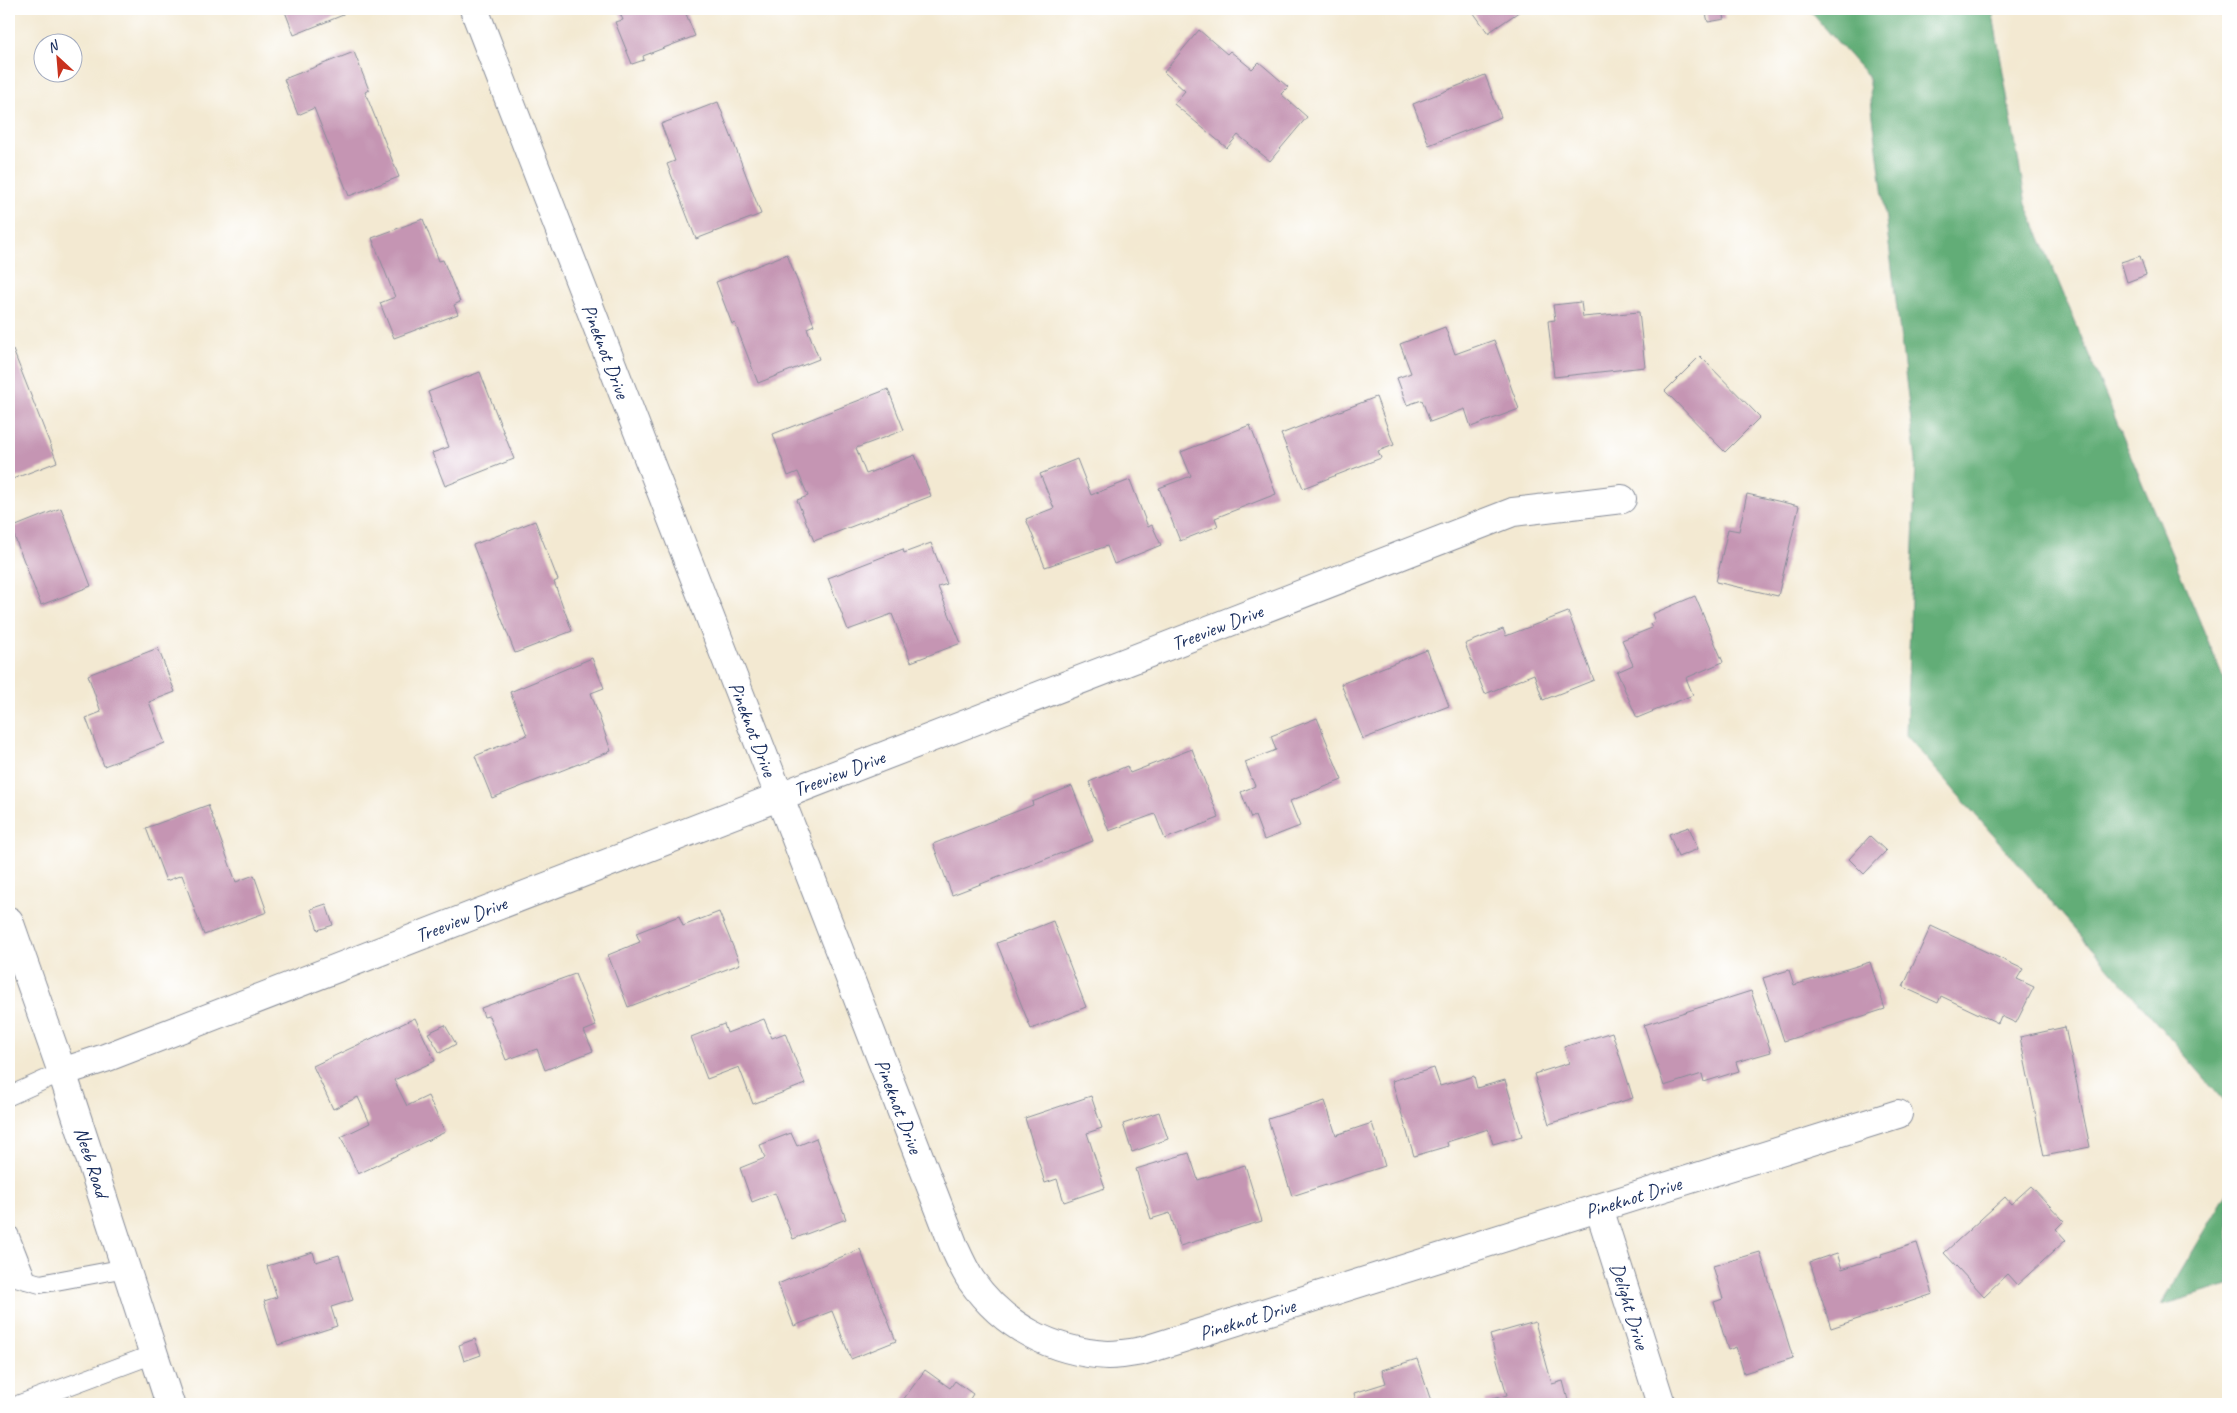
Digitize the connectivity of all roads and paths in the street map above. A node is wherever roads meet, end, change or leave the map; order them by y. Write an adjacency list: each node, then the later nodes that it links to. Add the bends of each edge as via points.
1 (474, 9): 3 (street, Pineknot Drive)
2 (1622, 499): 3 (street, Treeview Drive, via 1513,512)
3 (779, 796): 5 (street, Treeview Drive); 8 (street, Pineknot Drive, via 955,1250 970,1279 990,1305 1016,1326 1045,1342 1077,1351 1110,1355 1142,1352)
4 (9, 921): 5 (street, Neeb Road)
5 (62, 1072): 6 (lane); 10 (street, Neeb Road)
6 (9, 1096)
7 (1898, 1114): 8 (street, Pineknot Drive)
8 (1600, 1208): 16 (street, Delight Drive)
9 (9, 1234): 12 (lane)
10 (126, 1268): 12 (lane, via 40,1284); 13 (street, Neeb Road)
11 (9, 1275): 12 (lane)
12 (26, 1280)
13 (154, 1354): 14 (lane); 15 (street, Neeb Road)
14 (20, 1404)
15 (170, 1404)
16 (1661, 1404)

